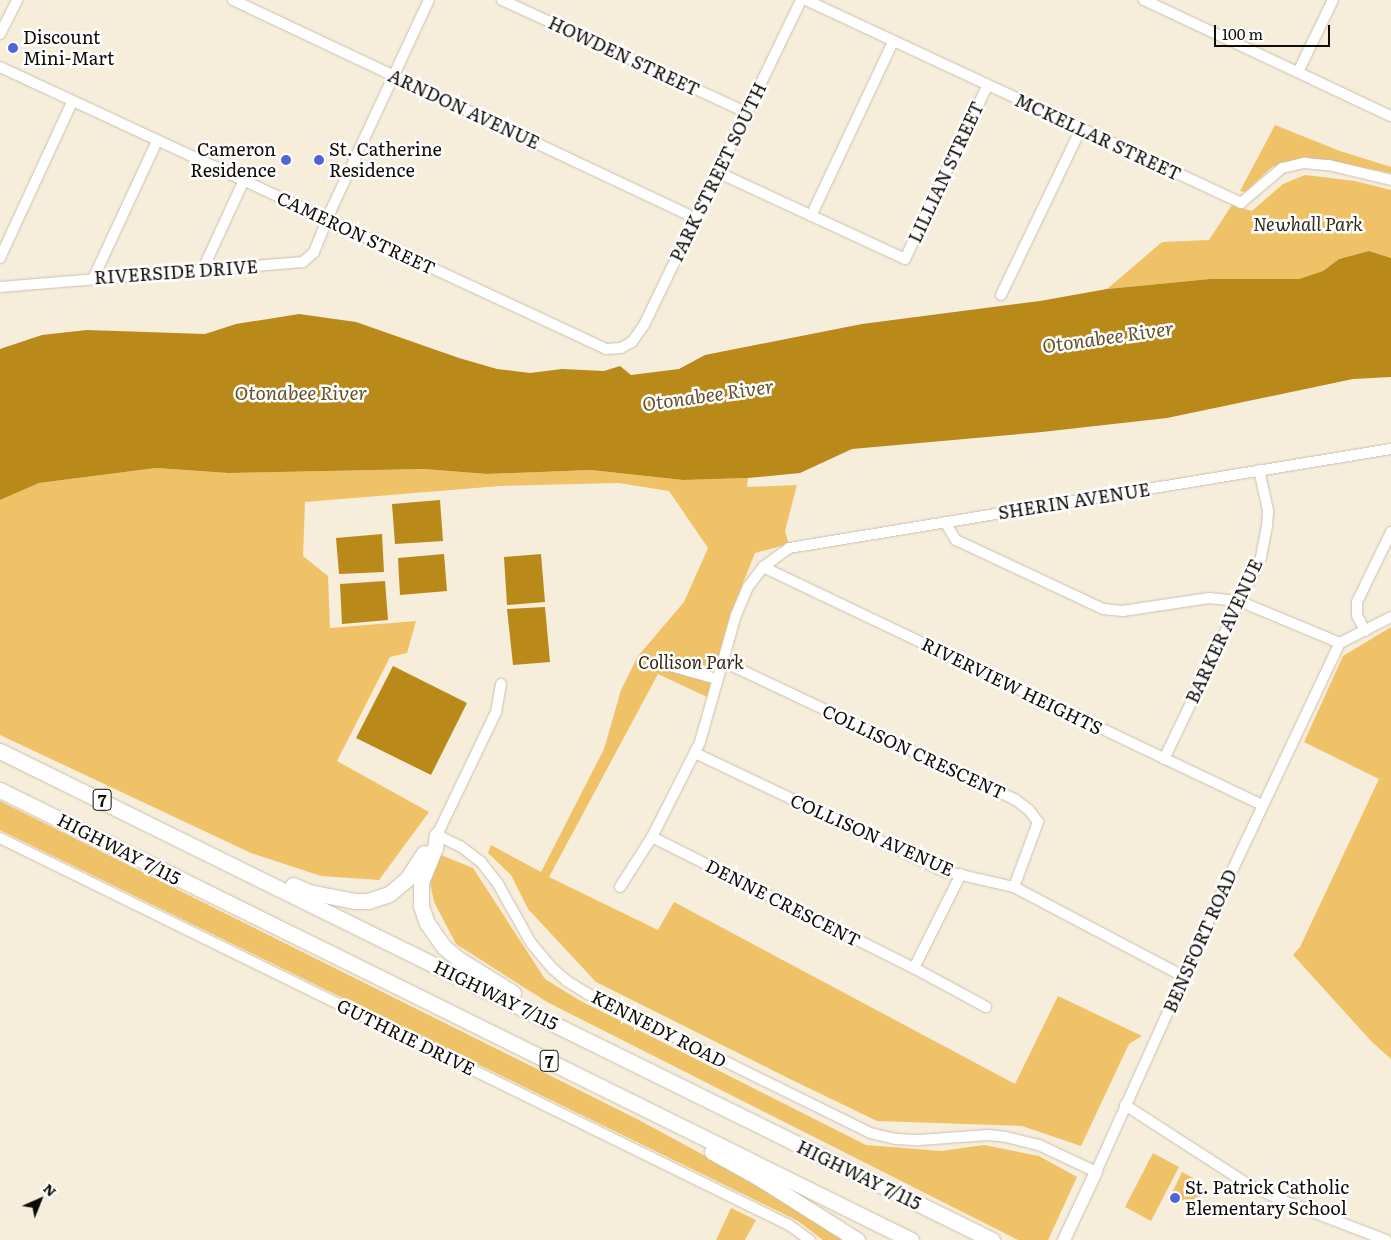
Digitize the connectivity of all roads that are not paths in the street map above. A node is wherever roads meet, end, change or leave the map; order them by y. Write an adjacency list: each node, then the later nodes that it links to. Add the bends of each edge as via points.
1 (16, 0): 9 (street)
2 (233, 0): 13 (street, ARNDON AVENUE)
3 (429, 0): 13 (street, RIVERSIDE DRIVE)
4 (502, 0): 16 (street, HOWDEN STREET)
5 (801, 0): 16 (street, PARK STREET SOUTH)
6 (806, 0): 10 (street, MCKELLAR STREET)
7 (1144, 0): 12 (street)
8 (1333, 0): 12 (street)
9 (0, 34)
10 (893, 42): 14 (street, MCKELLAR STREET); 23 (street)
11 (0, 67): 15 (street, CAMERON STREET)
12 (1298, 72): 17 (street)
13 (394, 76): 24 (street, ARNDON AVENUE); 25 (street, RIVERSIDE DRIVE)
14 (987, 86): 18 (street, MCKELLAR STREET); 23 (street, LILLIAN STREET, via 904,260)
15 (72, 102): 19 (street, CAMERON STREET); 26 (street)
16 (746, 112): 20 (street, PARK STREET SOUTH)
17 (1391, 116)
18 (1081, 129): 22 (street, MCKELLAR STREET, via 1241,203 1282,168 1304,162); 30 (street)
19 (157, 141): 21 (street, CAMERON STREET); 28 (street)
20 (717, 172): 23 (street); 24 (street, PARK STREET SOUTH)
21 (244, 180): 25 (street, CAMERON STREET); 27 (street)
22 (1391, 180)
23 (811, 216)
24 (695, 218): 31 (street, PARK STREET SOUTH, via 644,325)
25 (326, 220): 27 (street, RIVERSIDE DRIVE, via 314,252 303,262); 31 (street, CAMERON STREET, via 606,349 621,348)
26 (0, 258)
27 (202, 271): 28 (street, RIVERSIDE DRIVE)
28 (93, 278): 29 (street, RIVERSIDE DRIVE)
29 (0, 287)
30 (1001, 295)
31 (632, 342)
32 (1391, 449): 33 (street, SHERIN AVENUE)
33 (1259, 470): 34 (street, SHERIN AVENUE); 37 (street, BARKER AVENUE, via 1268,510 1267,526 1261,557)
34 (945, 522): 36 (street, SHERIN AVENUE, via 789,548); 37 (street, via 956,540 1103,609 1123,611 1209,598)
35 (1391, 532): 39 (street, via 1357,602)
36 (763, 567): 41 (street, SHERIN AVENUE, via 748,587); 47 (street, RIVERVIEW HEIGHTS)
37 (1238, 600): 40 (street); 47 (street, BARKER AVENUE)
38 (1391, 617): 39 (street)
39 (1364, 630): 40 (street)
40 (1340, 643): 49 (street, BENSFORT ROAD)
41 (722, 661): 43 (street, SHERIN AVENUE); 56 (street, COLLISON CRESCENT, via 1016,800 1029,810 1038,822)
42 (660, 663): 43 (street)
43 (717, 679): 46 (street, SHERIN AVENUE)
44 (501, 684): 51 (street, via 496,712)
45 (0, 751): 50 (highway, HIGHWAY 7/115 / 7)
46 (696, 753): 52 (street, SHERIN AVENUE); 54 (street, COLLISON AVENUE, via 944,871)
47 (1164, 759): 49 (street, RIVERVIEW HEIGHTS)
48 (0, 790): 62 (highway, HIGHWAY 7/115 / 7)
49 (1262, 805): 58 (street, BENSFORT ROAD)
50 (166, 830): 51 (highway, via 309,892 355,902 389,894 408,879); 60 (highway, HIGHWAY 7/115 / 7)
51 (437, 835): 60 (highway, via 420,894 426,923 444,947 468,967); 63 (street, KENNEDY ROAD, via 460,846 480,862 498,884 543,958 588,994 870,1133 919,1140 988,1135 1006,1137 1039,1145)
52 (652, 837): 55 (street, SHERIN AVENUE); 57 (street, DENNE CRESCENT)
53 (0, 838): 64 (street, GUTHRIE DRIVE, via 789,1225)
54 (961, 874): 56 (street, COLLISON AVENUE); 57 (street)
55 (620, 887)
56 (1014, 887): 58 (street, COLLISON AVENUE)
57 (914, 968): 59 (street, DENNE CRESCENT)
58 (1185, 977): 61 (street, BENSFORT ROAD)
59 (986, 1006)
60 (640, 1066): 67 (highway, HIGHWAY 7/115 / 7)
61 (1125, 1106): 63 (street, BENSFORT ROAD); 69 (street, via 1249,1185)
62 (651, 1111): 65 (highway, via 680,1135 759,1178); 66 (highway, HIGHWAY 7/115 / 7)
63 (1096, 1172): 68 (main road, BENSFORT ROAD)
64 (810, 1240)
65 (857, 1240)
66 (911, 1240)
67 (992, 1240)
68 (1064, 1240)
69 (1386, 1240)

